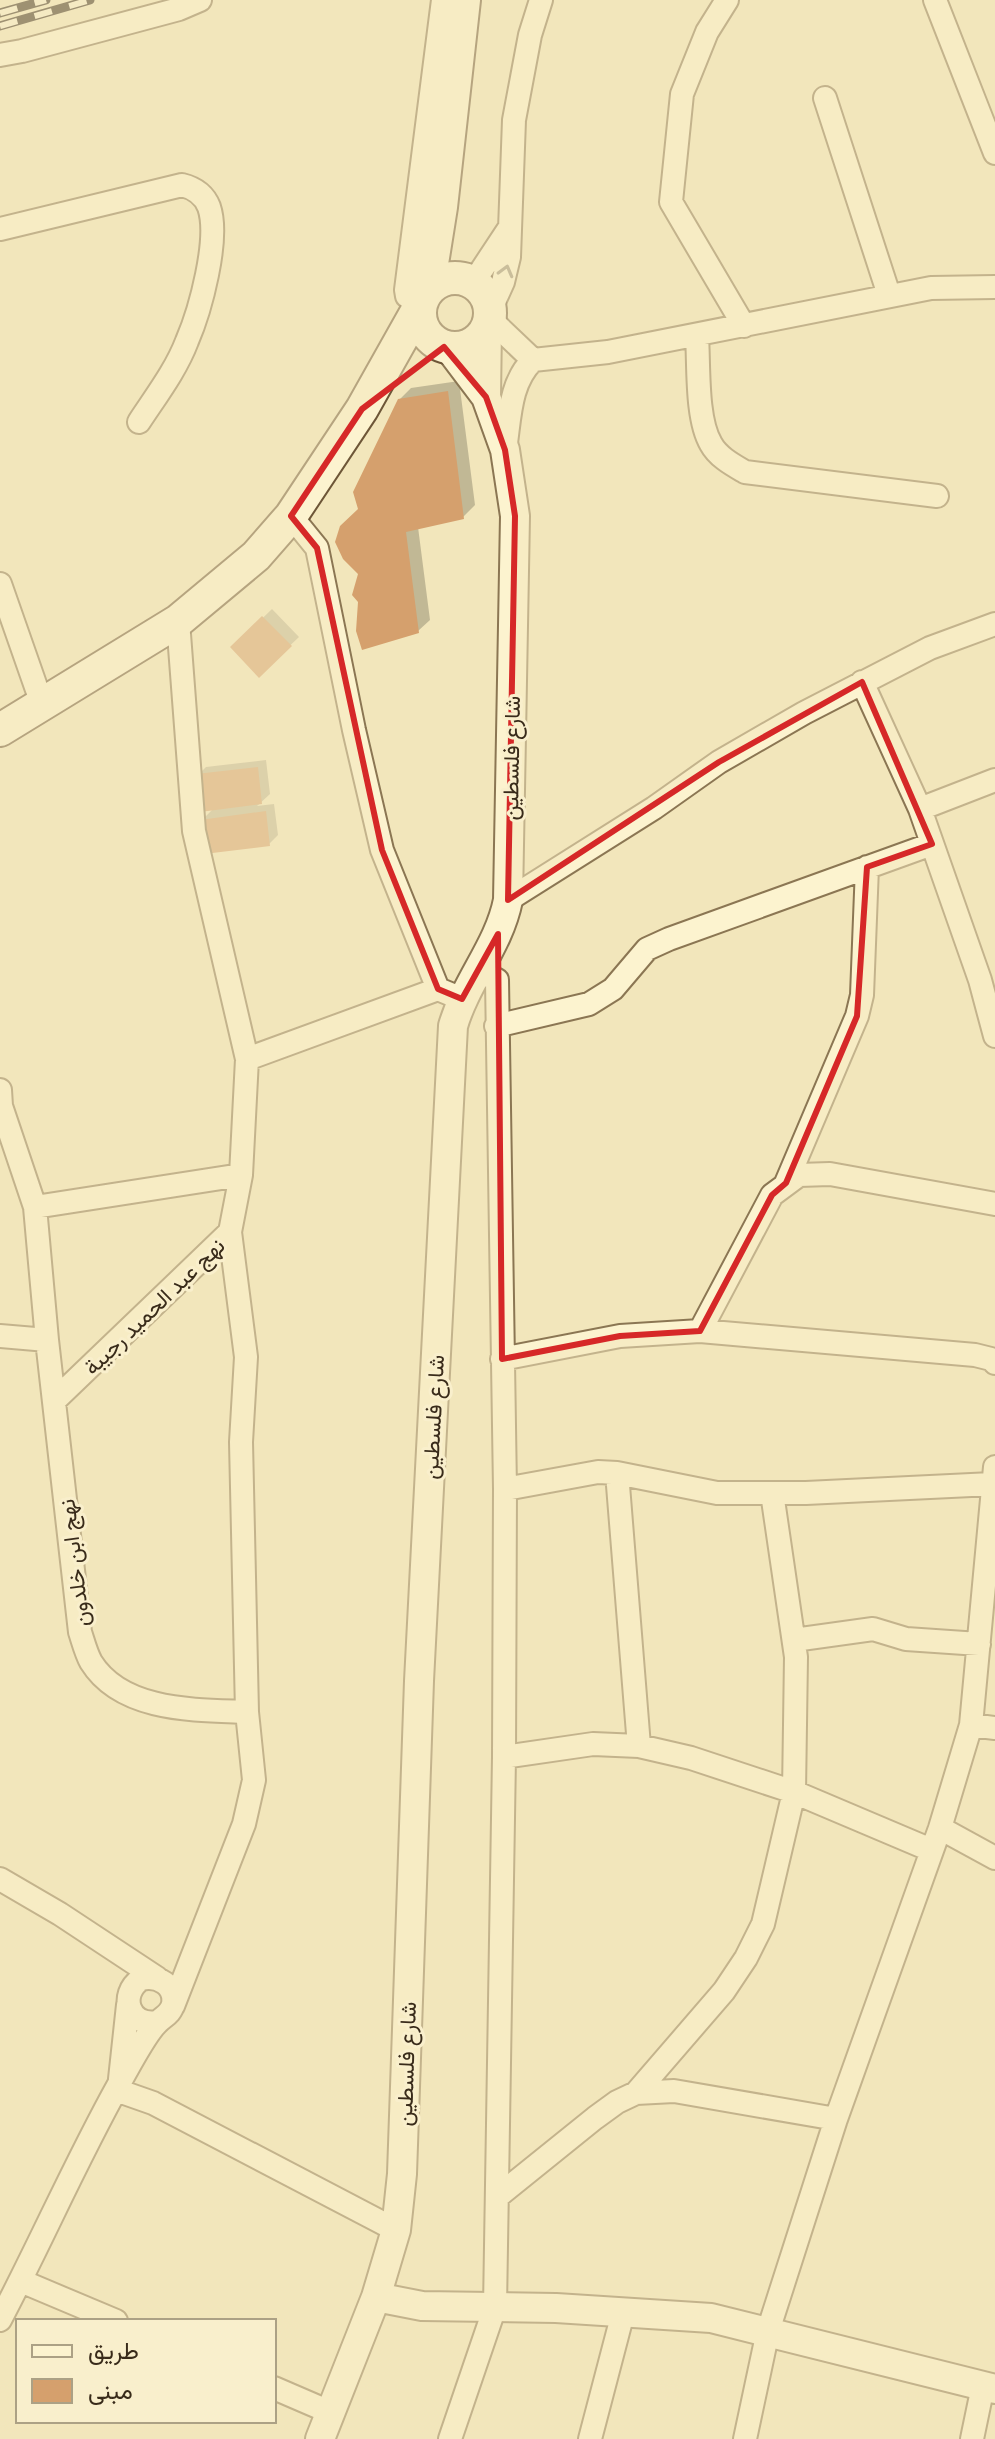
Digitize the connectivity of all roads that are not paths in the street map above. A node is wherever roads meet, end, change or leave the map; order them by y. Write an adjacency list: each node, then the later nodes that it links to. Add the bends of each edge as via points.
1 (200, 0): 7 (street)
2 (443, 0): 16 (street, via 406,290 407,296)
3 (464, 0): 10 (main road)
4 (541, 0): 11 (street, via 514,120)
5 (727, 0): 18 (street, via 707,32 682,94 671,202)
6 (935, 0): 9 (street)
7 (0, 55)
8 (825, 98): 15 (street)
9 (994, 147)
10 (441, 207): 13 (main road, via 456,261); 16 (main road)
11 (510, 227): 13 (street); 17 (street, one-way to 11, via 507,270)
12 (0, 229): 24 (street, via 182,185 203,197 210,208 212,237 208,270 187,342)
13 (469, 282): 16 (main road, via 440,281); 17 (main road, via 481,291)
14 (995, 287): 15 (street)
15 (889, 295): 18 (street)
16 (422, 301): 20 (main road, via 423,329); 23 (main road)
17 (489, 320): 20 (main road, via 471,344); 21 (street); 22 (street)
18 (744, 326): 19 (street)
19 (697, 336): 21 (street); 26 (street, via 703,427 711,446 728,463 745,472)
20 (446, 347): 22 (street); 23 (main road, via 397,377)
21 (533, 360): 25 (street, via 515,386)
22 (486, 397): 25 (street, شارع فلسطين)
23 (362, 409): 27 (main road)
24 (139, 422)
25 (505, 450): 38 (street, شارع فلسطين, via 515,516)
26 (937, 496)
27 (291, 516): 29 (main road, via 256,556); 40 (street, via 317,548 382,850)
28 (1, 591): 32 (street)
29 (178, 621): 32 (main road); 43 (street, نهج عبد الحميد رجيبة, via 194,831)
30 (995, 624): 31 (street)
31 (862, 682): 35 (street); 38 (street, via 719,762)
32 (42, 704): 33 (main road)
33 (0, 730)
34 (995, 780): 35 (street)
35 (920, 809): 36 (street)
36 (932, 844): 37 (street); 42 (street)
37 (867, 867): 41 (street, via 647,949 613,989 589,1004); 46 (street, via 857,1016)
38 (508, 900): 39 (street, شارع فلسطين)
39 (479, 971): 40 (street, شارع فلسطين); 41 (street, via 497,980)
40 (450, 994): 43 (street); 81 (street, شارع فلسطين, via 453,1026)
41 (496, 1026): 53 (street)
42 (995, 1036)
43 (247, 1059): 45 (street, نهج عبد الحميد رجيبة)
44 (0, 1090): 48 (street, نهج ابن خلدون)
45 (241, 1175): 48 (street); 49 (street, نهج عبد الحميد رجيبة)
46 (786, 1183): 47 (street, via 799,1175 830,1174); 50 (street, via 772,1195)
47 (995, 1204)
48 (35, 1207): 52 (street, نهج ابن خلدون)
49 (230, 1232): 55 (street, نهج عبد الحميد رجيبة); 62 (street, via 246,1357 241,1442)
50 (700, 1331): 53 (street, via 620,1336); 54 (street, via 975,1355)
51 (0, 1336): 52 (street)
52 (47, 1340): 55 (street, نهج ابن خلدون)
53 (502, 1359): 58 (street)
54 (995, 1363)
55 (55, 1400): 62 (street, نهج ابن خلدون, via 80,1632 90,1661 140,1700 173,1709)
56 (617, 1473): 58 (street); 59 (street, via 717,1493); 65 (street)
57 (994, 1476): 59 (street); 61 (street)
58 (505, 1489): 66 (street)
59 (772, 1493): 60 (street)
60 (794, 1640): 61 (street, via 873,1629 906,1639); 67 (street)
61 (979, 1644): 63 (street)
62 (247, 1712): 73 (street, via 252,1795)
63 (971, 1725): 64 (street); 68 (street)
64 (995, 1728)
65 (639, 1746): 66 (street, via 593,1744); 67 (street)
66 (504, 1757): 80 (street)
67 (794, 1792): 69 (street); 78 (street, via 763,1924 746,1958)
68 (940, 1828): 69 (street); 70 (street)
69 (931, 1850): 79 (street)
70 (995, 1858)
71 (0, 1879): 72 (street)
72 (107, 1945): 74 (street); 75 (street)
73 (190, 1964): 74 (street); 76 (street)
74 (162, 1981): 75 (street, via 141,1979); 76 (street, via 171,1990)
75 (129, 1997): 76 (street, via 136,2018 150,2023); 77 (street)
76 (165, 2014): 77 (street)
77 (118, 2086): 81 (street); 82 (street)
78 (636, 2093): 79 (street, via 674,2091); 80 (street, via 595,2118)
79 (836, 2119): 88 (street)
80 (497, 2197): 84 (street)
81 (396, 2230): 83 (street, شارع فلسطين)
82 (21, 2281): 86 (street); 87 (street)
83 (376, 2297): 84 (street, via 422,2306); 91 (street, شارع فلسطين)
84 (495, 2307): 85 (street); 93 (street)
85 (623, 2313): 88 (street, via 711,2318); 94 (street)
86 (111, 2319)
87 (0, 2320)
88 (768, 2331): 89 (street); 95 (street)
89 (989, 2388): 96 (street)
90 (276, 2389): 91 (street)
91 (332, 2413): 92 (street, شارع فلسطين)
92 (320, 2439)
93 (450, 2439)
94 (590, 2439)
95 (745, 2439)
96 (972, 2439)

